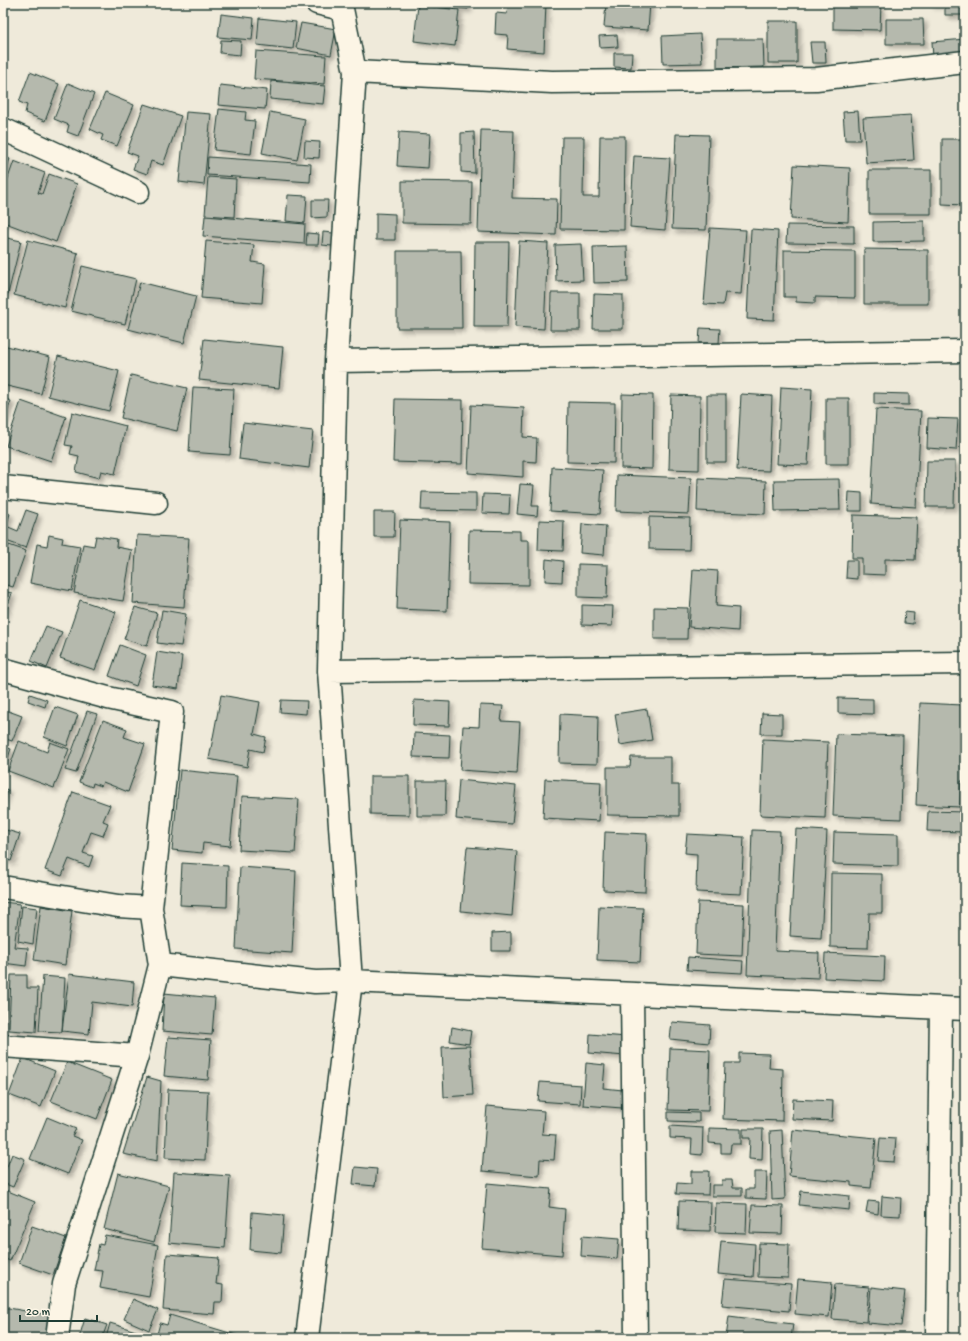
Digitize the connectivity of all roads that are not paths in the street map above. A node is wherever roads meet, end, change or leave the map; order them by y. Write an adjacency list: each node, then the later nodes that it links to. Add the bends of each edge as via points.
1 (317, 3): 3 (street, via 342,9)
2 (965, 62): 3 (street, via 816,79 552,82)
3 (355, 72): 7 (street)
4 (3, 129): 5 (street)
5 (138, 192)
6 (965, 351): 7 (street)
7 (336, 361): 12 (street)
8 (3, 487): 9 (street)
9 (156, 503)
10 (965, 663): 12 (street)
11 (3, 669): 14 (street, via 108,698 172,712)
12 (329, 671): 16 (street)
13 (3, 888): 14 (street, via 118,906)
14 (151, 908): 15 (street)
15 (160, 966): 16 (street, via 315,982); 21 (street)
16 (351, 981): 17 (street); 23 (street)
17 (632, 994): 18 (street); 24 (street)
18 (941, 1008): 19 (street); 25 (street)
19 (965, 1009)
20 (3, 1046): 21 (street)
21 (137, 1056): 22 (street, via 64,1284)
22 (57, 1338)
23 (307, 1338)
24 (636, 1338)
25 (937, 1338)

